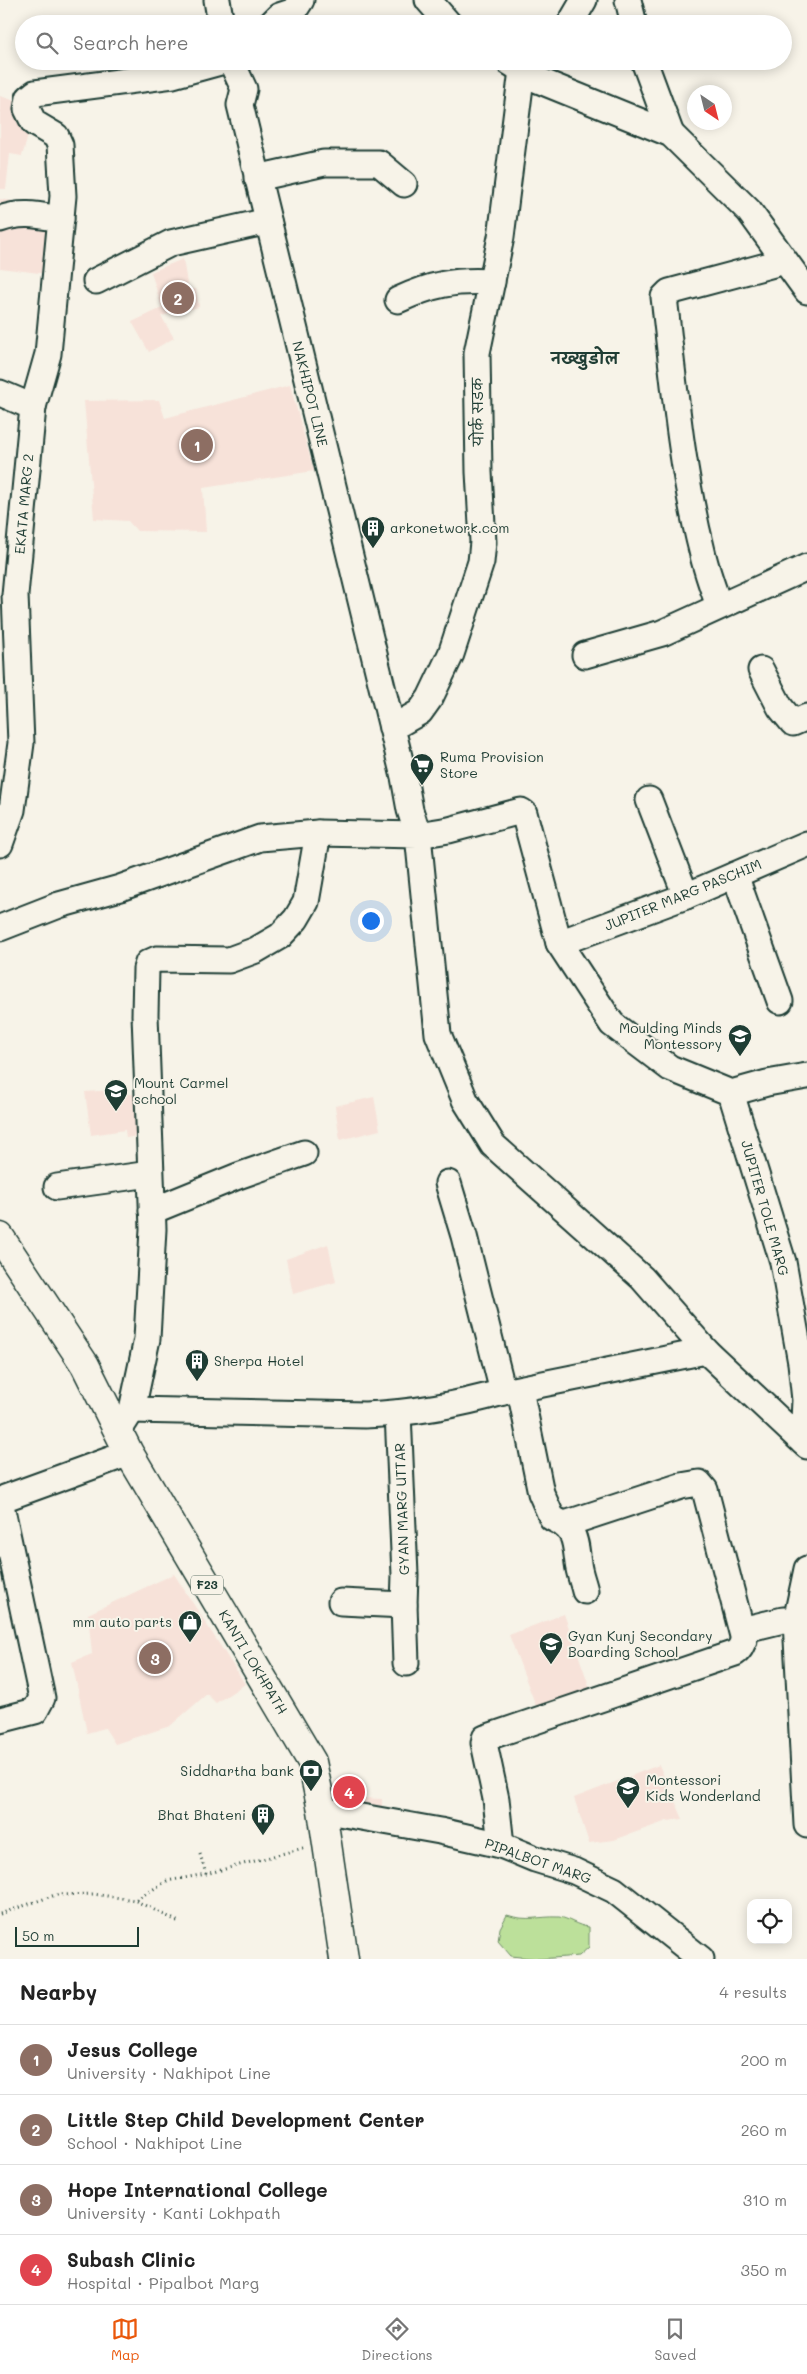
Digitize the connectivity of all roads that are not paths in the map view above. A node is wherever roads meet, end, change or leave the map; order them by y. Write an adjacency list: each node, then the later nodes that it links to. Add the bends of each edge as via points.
1 (217, 0): 6 (street)
2 (301, 0): 7 (street, via 294,11)
3 (428, 0): 8 (street)
4 (584, 0): 9 (street)
5 (628, 0): 10 (street)
6 (220, 15)
7 (282, 15)
8 (442, 15)
9 (575, 15)
10 (632, 15)
11 (191, 70): 22 (street, EKATA MARG 2, via 35,93 29,98 28,110 34,123 56,136 60,145)
12 (235, 70): 17 (street, NAKHIPOT LINE)
13 (251, 70): 17 (street)
14 (529, 70): 26 (street, योर्क सडक)
15 (533, 70): 18 (street)
16 (647, 70): 18 (street)
17 (244, 89): 19 (street, NAKHIPOT LINE, via 240,105)
18 (671, 134): 24 (street, via 749,211)
19 (258, 178): 20 (street, via 324,162 379,163); 23 (street, NAKHIPOT LINE)
20 (404, 184)
21 (0, 219): 22 (street, via 27,213)
22 (61, 219): 30 (street, EKATA MARG 2, via 48,354)
23 (268, 221): 25 (street, via 171,243); 36 (street, NAKHIPOT LINE)
24 (785, 261): 27 (street); 32 (street, via 669,292 664,297 677,414 691,498 702,552)
25 (96, 281)
26 (492, 282): 28 (street, via 468,281 430,286); 36 (street, योर्क सडक, via 477,353 481,562 451,654 430,698 420,712)
27 (807, 292)
28 (398, 300)
29 (0, 393): 30 (street)
30 (33, 406): 40 (street, EKATA MARG 2, via 15,595 21,743 12,810)
31 (807, 567): 32 (street)
32 (719, 606): 33 (street, via 662,632)
33 (585, 655)
34 (761, 670): 35 (street, via 780,707 793,723)
35 (807, 717)
36 (392, 728): 39 (street, NAKHIPOT LINE)
37 (649, 800): 43 (street)
38 (318, 833): 39 (street); 44 (street, via 260,838); 50 (street, via 306,902 280,936 229,960 157,959 148,964 144,1015)
39 (418, 835): 45 (street, via 521,811 526,815); 55 (street, NAKHIPOT LINE, via 438,1034 465,1100 493,1145 642,1278)
40 (0, 844)
41 (807, 844): 42 (street, JUPITER MARG PASCHIM)
42 (735, 875): 43 (street, JUPITER MARG PASCHIM); 46 (street)
43 (686, 896): 45 (street, JUPITER MARG PASCHIM)
44 (0, 928)
45 (559, 943): 48 (street, via 612,1024 670,1068)
46 (780, 1000)
47 (807, 1076): 48 (street)
48 (731, 1093): 59 (street, JUPITER TOLE MARG, via 783,1262 801,1363)
49 (304, 1153): 53 (street)
50 (150, 1174): 52 (street); 53 (street)
51 (448, 1184): 56 (street)
52 (57, 1187)
53 (152, 1211): 58 (street, via 147,1339)
54 (0, 1237): 58 (main road, KANTI LOKHPATH / F23)
55 (706, 1350): 56 (street); 59 (street, NAKHIPOT LINE)
56 (511, 1391): 57 (street); 60 (street, via 552,1518)
57 (398, 1413): 58 (street); 64 (street, GYAN MARG UTTAR)
58 (126, 1431): 68 (street, via 5,1498 1,1504 42,1698 35,1711); 69 (main road, KANTI LOKHPATH / F23, via 312,1762)
59 (805, 1444)
60 (565, 1524): 62 (street, via 576,1541); 66 (street, via 699,1483 705,1490)
61 (807, 1569): 65 (street)
62 (585, 1591)
63 (341, 1602): 64 (street)
64 (404, 1605): 67 (street, GYAN MARG UTTAR)
65 (796, 1622): 66 (street, via 783,1620 746,1629); 70 (street)
66 (744, 1640): 71 (street, via 735,1653 485,1738)
67 (406, 1663)
68 (0, 1720)
69 (322, 1810): 71 (street, PIPALBOT MARG); 72 (main road, KANTI LOKHPATH / F23)
70 (807, 1825)
71 (501, 1845): 73 (street, PIPALBOT MARG, via 535,1860 574,1871 614,1890)
72 (344, 1959)
73 (701, 1959)

